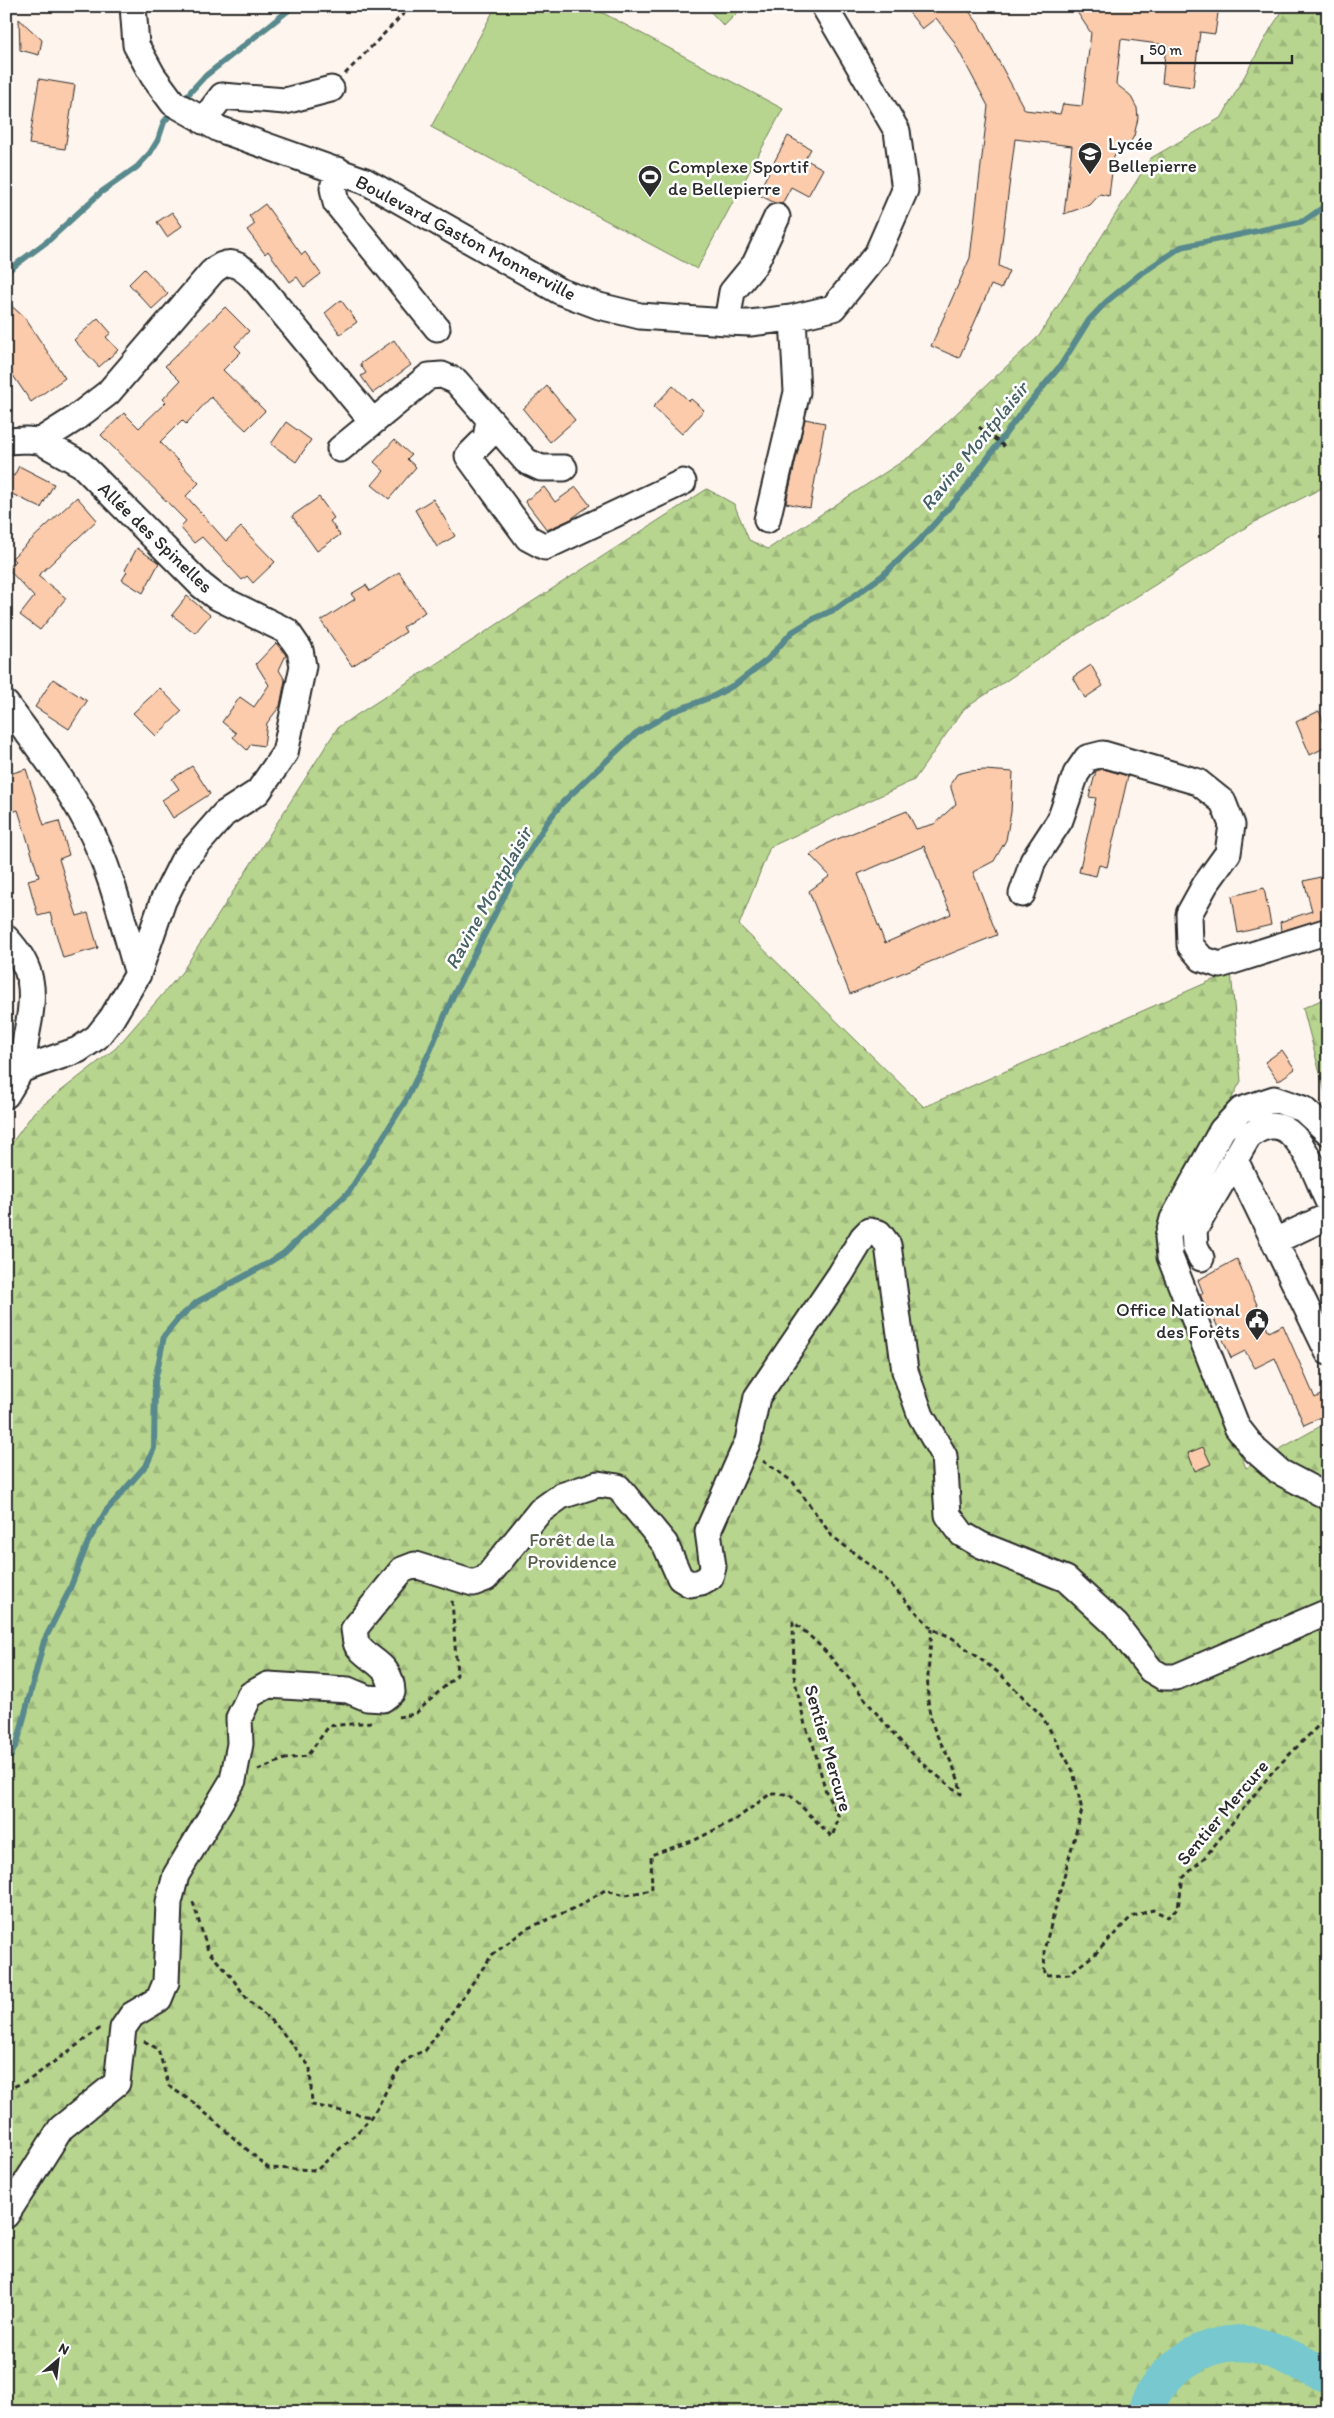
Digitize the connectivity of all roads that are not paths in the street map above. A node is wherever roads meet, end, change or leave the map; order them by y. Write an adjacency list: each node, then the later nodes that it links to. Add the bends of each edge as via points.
1 (133, 6): 4 (street, Boulevard Gaston Monnerville, via 136,45 153,76 173,103)
2 (824, 6): 7 (street, Boulevard Gaston Monnerville, via 897,131 905,190 878,254 833,308)
3 (331, 89): 4 (street, via 285,101 222,96)
4 (197, 118): 5 (street, Boulevard Gaston Monnerville, via 219,129)
5 (338, 170): 8 (street, Boulevard Gaston Monnerville, via 391,195 567,294 640,316); 9 (street, via 333,188 336,203)
6 (777, 217): 8 (street, via 756,264 732,292)
7 (793, 318): 8 (street, Boulevard Gaston Monnerville); 17 (street, via 797,392)
8 (727, 322)
9 (437, 328)
10 (489, 420): 11 (street, via 456,381 442,375 429,376); 15 (street, via 526,461 541,468); 16 (street, via 486,438 468,456 528,538 544,546)
11 (372, 421): 13 (street, via 254,277 230,263 220,264 212,272 108,393); 14 (street)
12 (6, 441): 13 (street, Allée des Spinelles)
13 (40, 441): 22 (street, Allée des Spinelles, via 82,464 200,585 215,596 287,631 300,650 303,666 285,753 258,792 224,814 183,861 163,901)
14 (340, 449)
15 (564, 468)
16 (682, 482)
17 (767, 520)
18 (6, 704): 22 (street, via 88,825 107,871)
19 (1022, 894): 20 (street, via 1033,861 1060,820 1076,774 1086,758 1103,754 1198,782 1223,802 1232,825 1228,853 1189,914 1190,945 1202,959 1220,965)
20 (1328, 931)
21 (6, 938): 23 (street, via 22,957 33,992)
22 (138, 974): 23 (street, Allée des Spinelles, via 97,1037 78,1050)
23 (20, 1070): 24 (street)
24 (6, 1095)
25 (1328, 1132): 33 (street, via 1303,1109 1274,1099 1241,1110 1222,1130 1173,1219 1168,1236 1170,1256 1237,1427 1255,1450 1280,1472)
26 (1235, 1160): 27 (street, via 1248,1138 1258,1129 1273,1126 1286,1129 1298,1139); 29 (street); 30 (street, via 1194,1230 1195,1246)
27 (1328, 1201)
28 (1328, 1216): 29 (street)
29 (1275, 1241): 31 (street)
30 (1201, 1258)
31 (1318, 1305): 32 (street)
32 (1328, 1352)
33 (1328, 1497)
34 (1328, 1612): 35 (street, via 1176,1677 1164,1677 1151,1670 1116,1626 1066,1579 962,1534 948,1514 944,1456 921,1416 905,1371 888,1245 879,1233 869,1232 757,1397 748,1440 708,1531 713,1567 710,1577 690,1584 680,1578 665,1544 618,1488 598,1484 561,1496 540,1511 486,1578 473,1583 415,1564 402,1570 354,1629 357,1644 379,1663 392,1683 392,1692 383,1699 367,1698 348,1690 268,1685 250,1695 239,1718 240,1744 233,1780 176,1875 169,1902 166,1982 159,1999 132,2015 123,2028 117,2083 61,2128)
35 (6, 2215)

